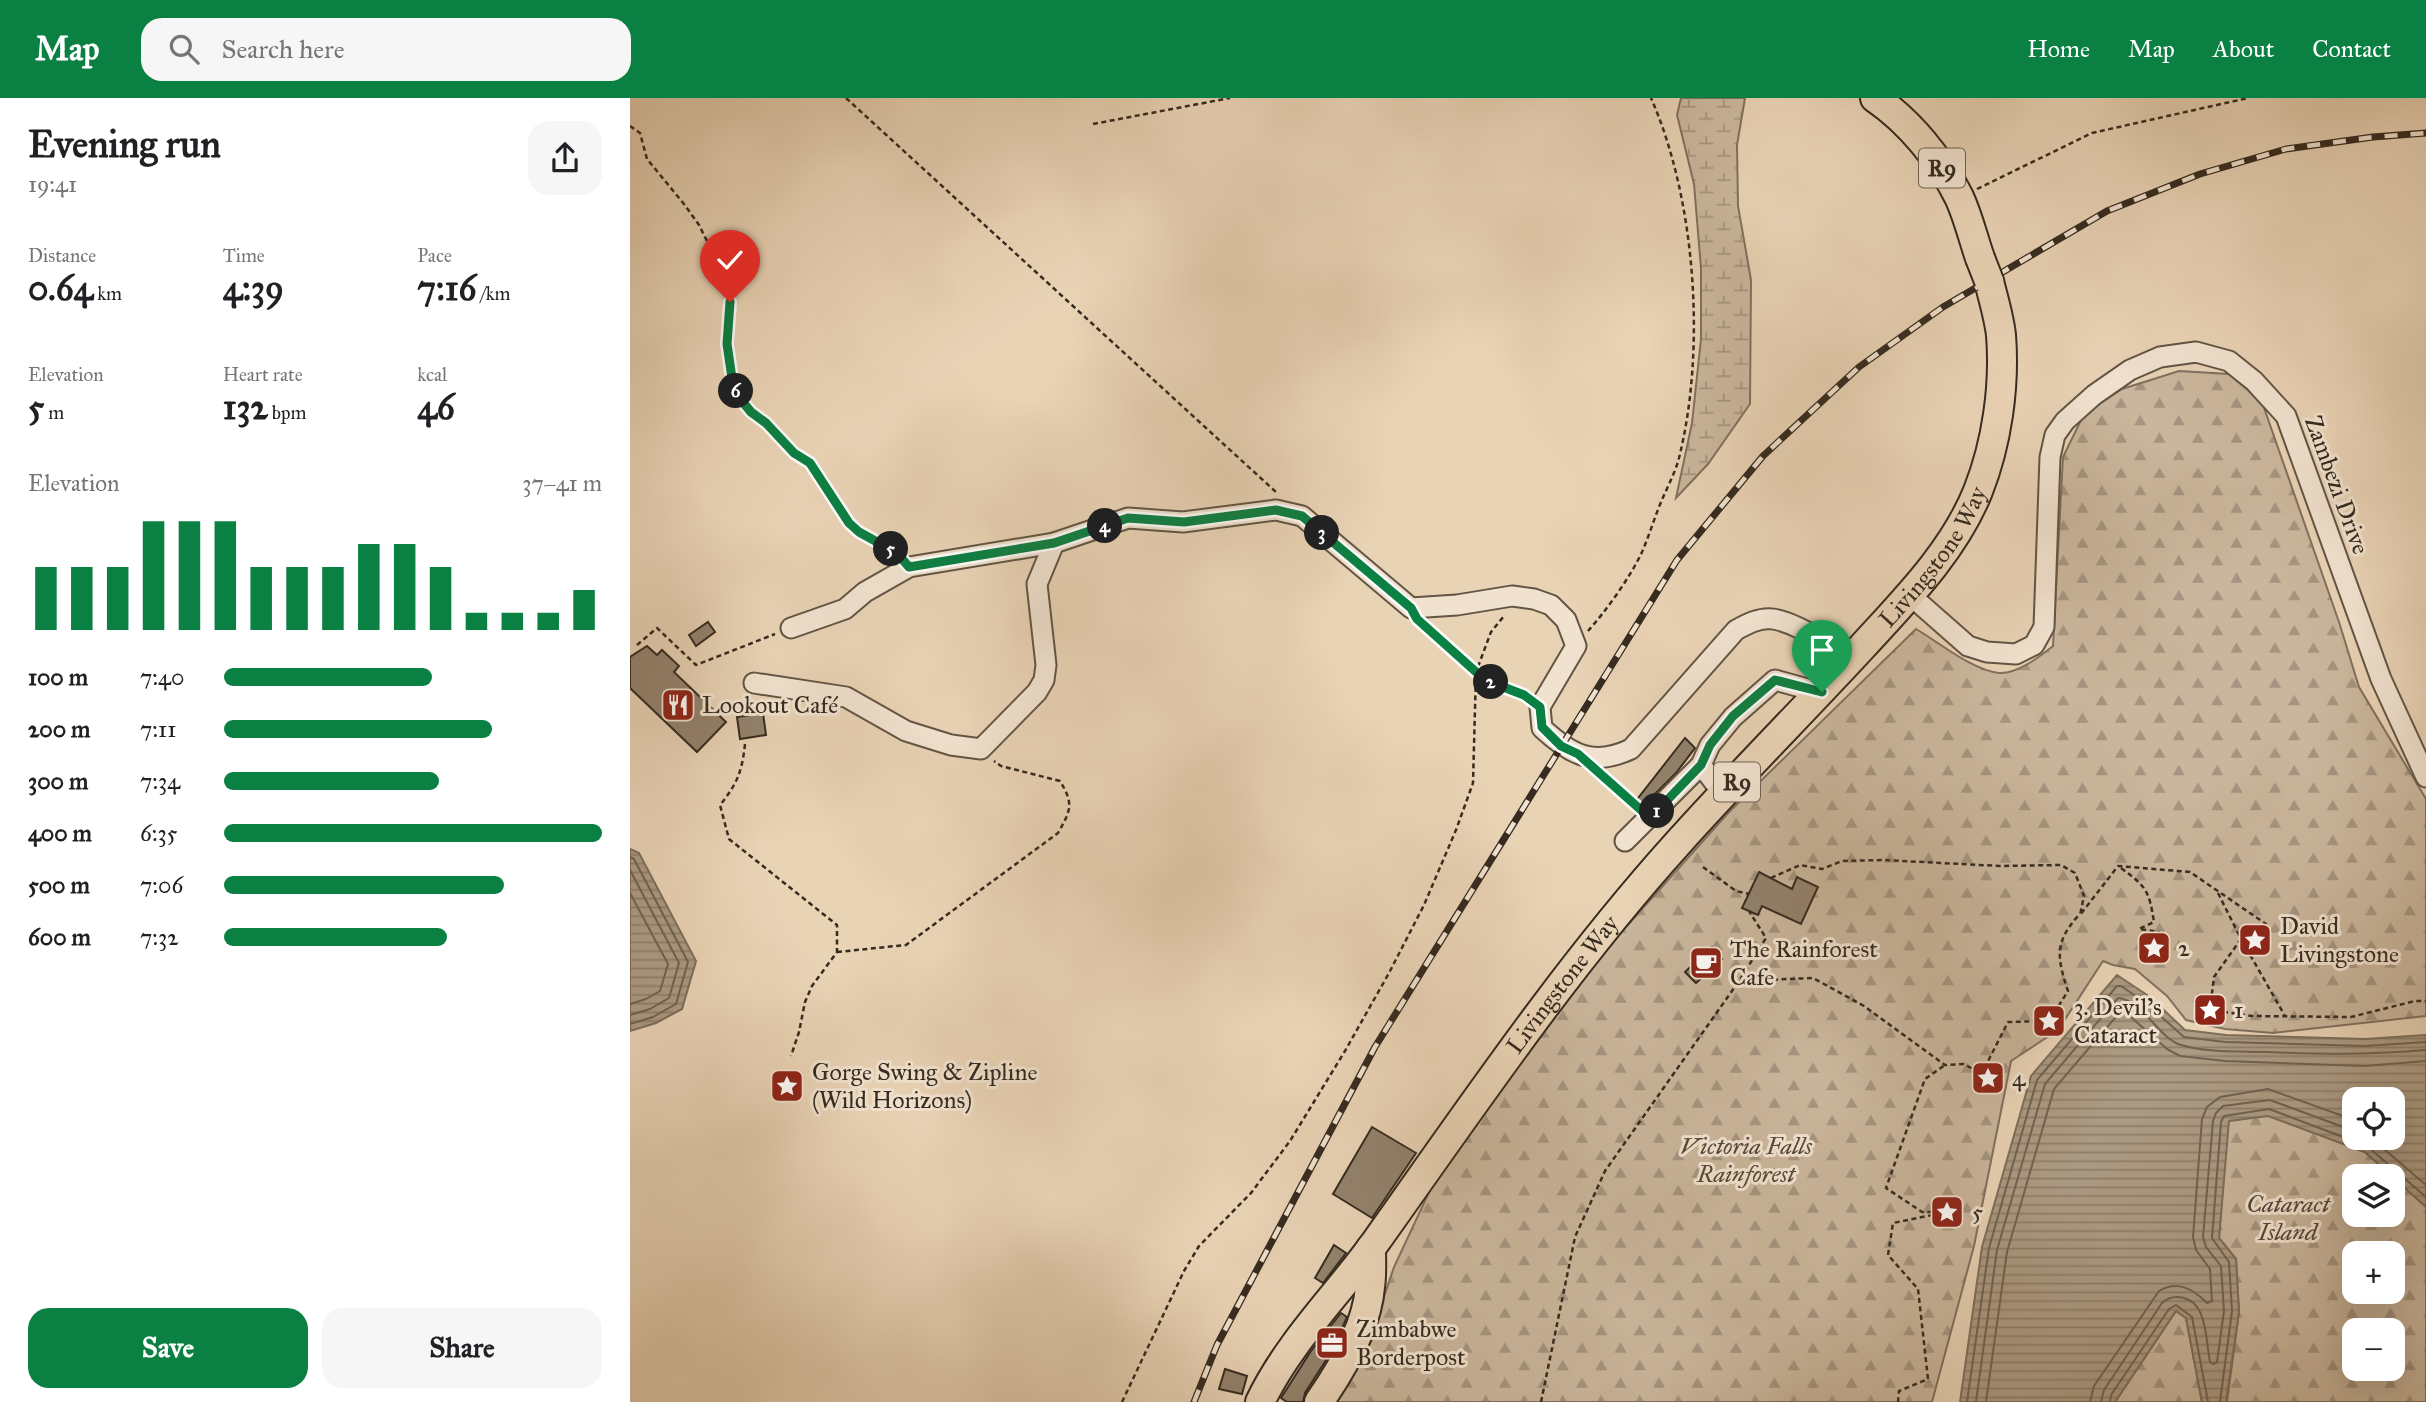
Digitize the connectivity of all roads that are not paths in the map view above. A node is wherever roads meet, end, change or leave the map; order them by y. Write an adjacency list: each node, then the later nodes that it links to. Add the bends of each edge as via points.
1 (1875, 98): 3 (highway, Livingstone Way / R9, via 1935,156 1959,198 2001,332 1995,432 1978,492 1955,534)
2 (1054, 543): 4 (street, via 909,567 845,609); 5 (street, via 1128,518 1184,522 1276,510 1302,516 1411,608 1512,596 1551,605 1566,620 1576,646 1540,707 1542,727 1561,746 1597,759 1631,749 1736,630 1753,621 1771,618); 6 (street, via 1037,584 1044,680 981,749 906,731 846,697)
3 (1910, 595): 5 (highway, Livingstone Way / R9); 9 (street, Zambezi Drive, via 1968,646 2016,654 2034,645 2044,627 2050,457 2055,435 2094,396 2130,370 2160,357 2196,352 2229,361 2286,416 2381,679)
4 (791, 628)
5 (1853, 657): 7 (highway, Livingstone Way / R9)
6 (754, 683)
7 (1822, 692): 8 (street, via 1775,680 1733,716); 10 (highway, Livingstone Way / R9)
8 (1701, 765): 10 (street); 11 (street)
9 (2426, 776)
10 (1724, 795): 12 (highway, Livingstone Way / R9, via 1595,940)
11 (1625, 841)
12 (1371, 1248): 13 (highway, Livingstone Way / R9, via 1308,1324); 14 (highway, via 1364,1316)
13 (1260, 1402)
14 (1320, 1402)

